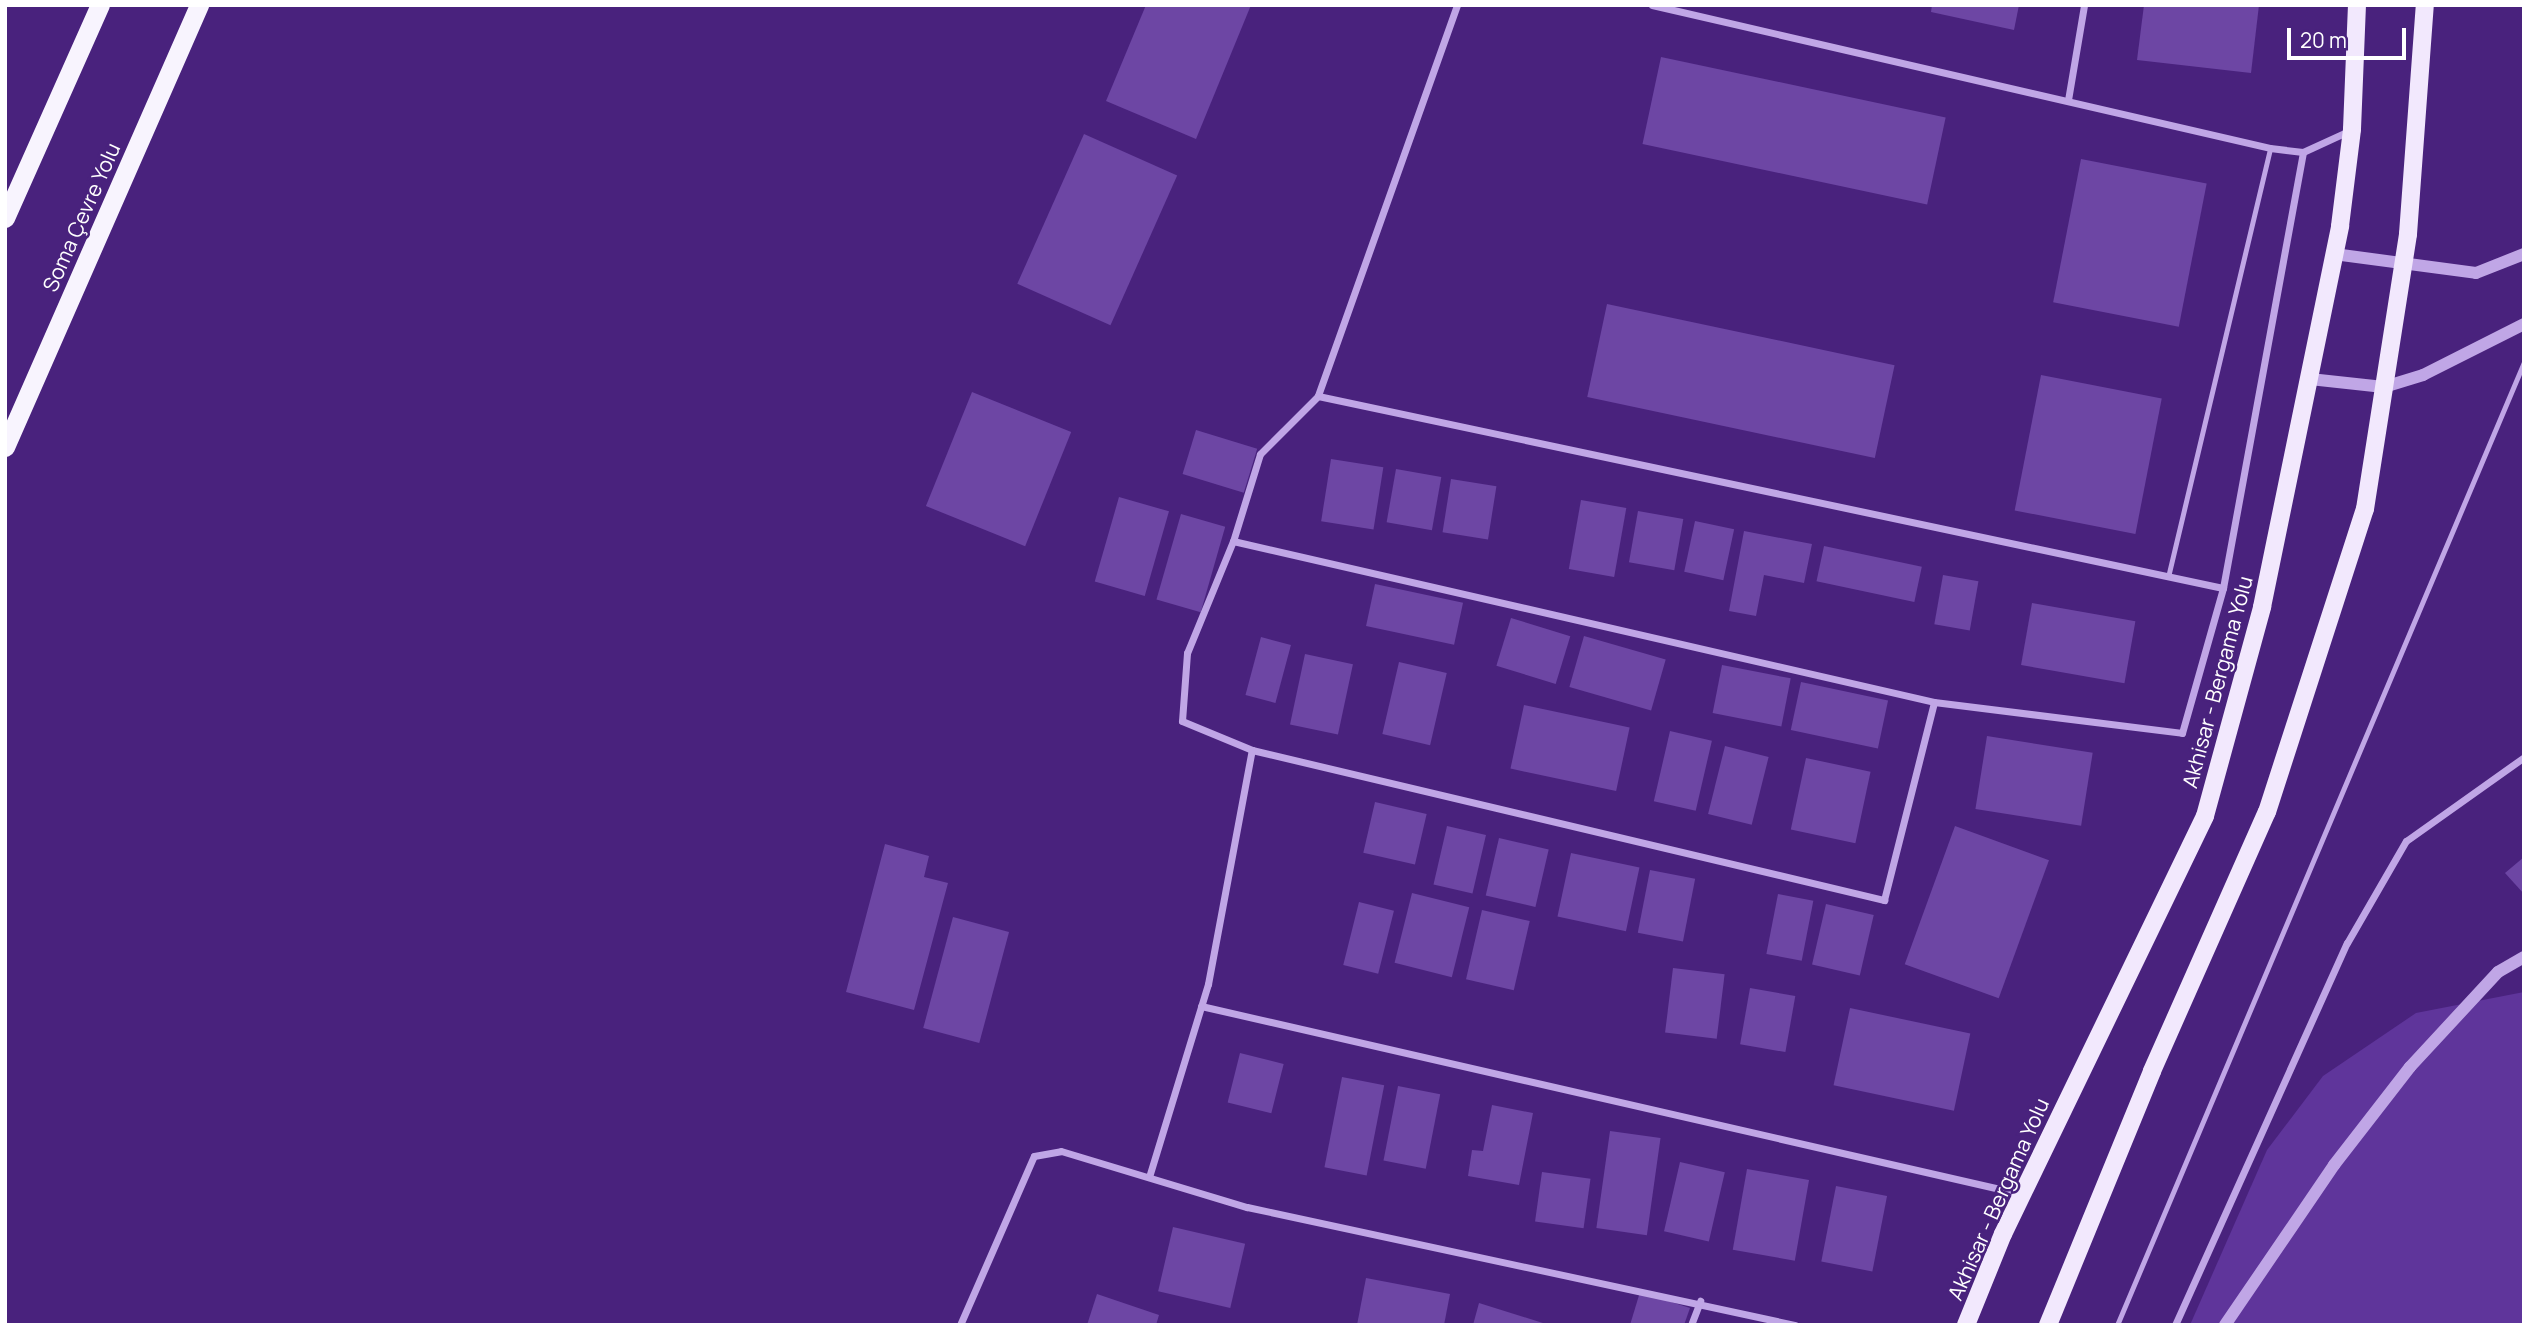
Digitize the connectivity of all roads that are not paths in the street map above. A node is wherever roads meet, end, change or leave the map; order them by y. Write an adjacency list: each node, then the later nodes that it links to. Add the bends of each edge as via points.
1 (100, 5): 12 (highway)
2 (199, 5): 21 (highway, Soma Çevre Yolu)
3 (1457, 5): 20 (street)
4 (1652, 5): 8 (street)
5 (2084, 5): 8 (street)
6 (2357, 5): 9 (main road, Akhisar - Bergama Yolu)
7 (2425, 5): 15 (main road)
8 (2068, 100): 10 (street)
9 (2352, 129): 11 (street); 13 (main road, Akhisar - Bergama Yolu)
10 (2270, 148): 11 (street); 23 (lane)
11 (2303, 152): 24 (street)
12 (5, 218)
13 (2334, 254): 15 (street); 18 (main road, Akhisar - Bergama Yolu)
14 (2524, 254): 15 (street, via 2476,273)
15 (2404, 262): 19 (main road)
16 (2524, 324): 19 (street, via 2423,375)
17 (2524, 362): 38 (lane)
18 (2310, 379): 19 (street); 31 (main road, Akhisar - Bergama Yolu, via 2262,607 2205,816)
19 (2384, 387): 37 (main road, via 2365,509 2267,812 2152,1071)
20 (1318, 396): 22 (street, via 1260,454); 23 (street)
21 (5, 447)
22 (1233, 541): 25 (street); 26 (street, via 1187,653 1182,721)
23 (2168, 579): 24 (street)
24 (2223, 588): 25 (street, via 2182,733)
25 (1934, 702): 26 (street, via 1884,900)
26 (1252, 750): 29 (street)
27 (2524, 757): 39 (street, via 2406,841 2347,943)
28 (2524, 957): 40 (street, via 2498,972 2410,1067 2334,1165)
29 (1201, 1006): 30 (street); 31 (street)
30 (1149, 1177): 32 (street, via 1247,1207 1437,1250); 33 (street, via 1062,1151 1034,1156)
31 (2022, 1194): 36 (main road, Akhisar - Bergama Yolu)
32 (1700, 1301): 34 (street); 35 (street)
33 (960, 1325)
34 (1691, 1325)
35 (1795, 1325)
36 (1966, 1325)
37 (2048, 1325)
38 (2116, 1325)
39 (2175, 1325)
40 (2225, 1325)

